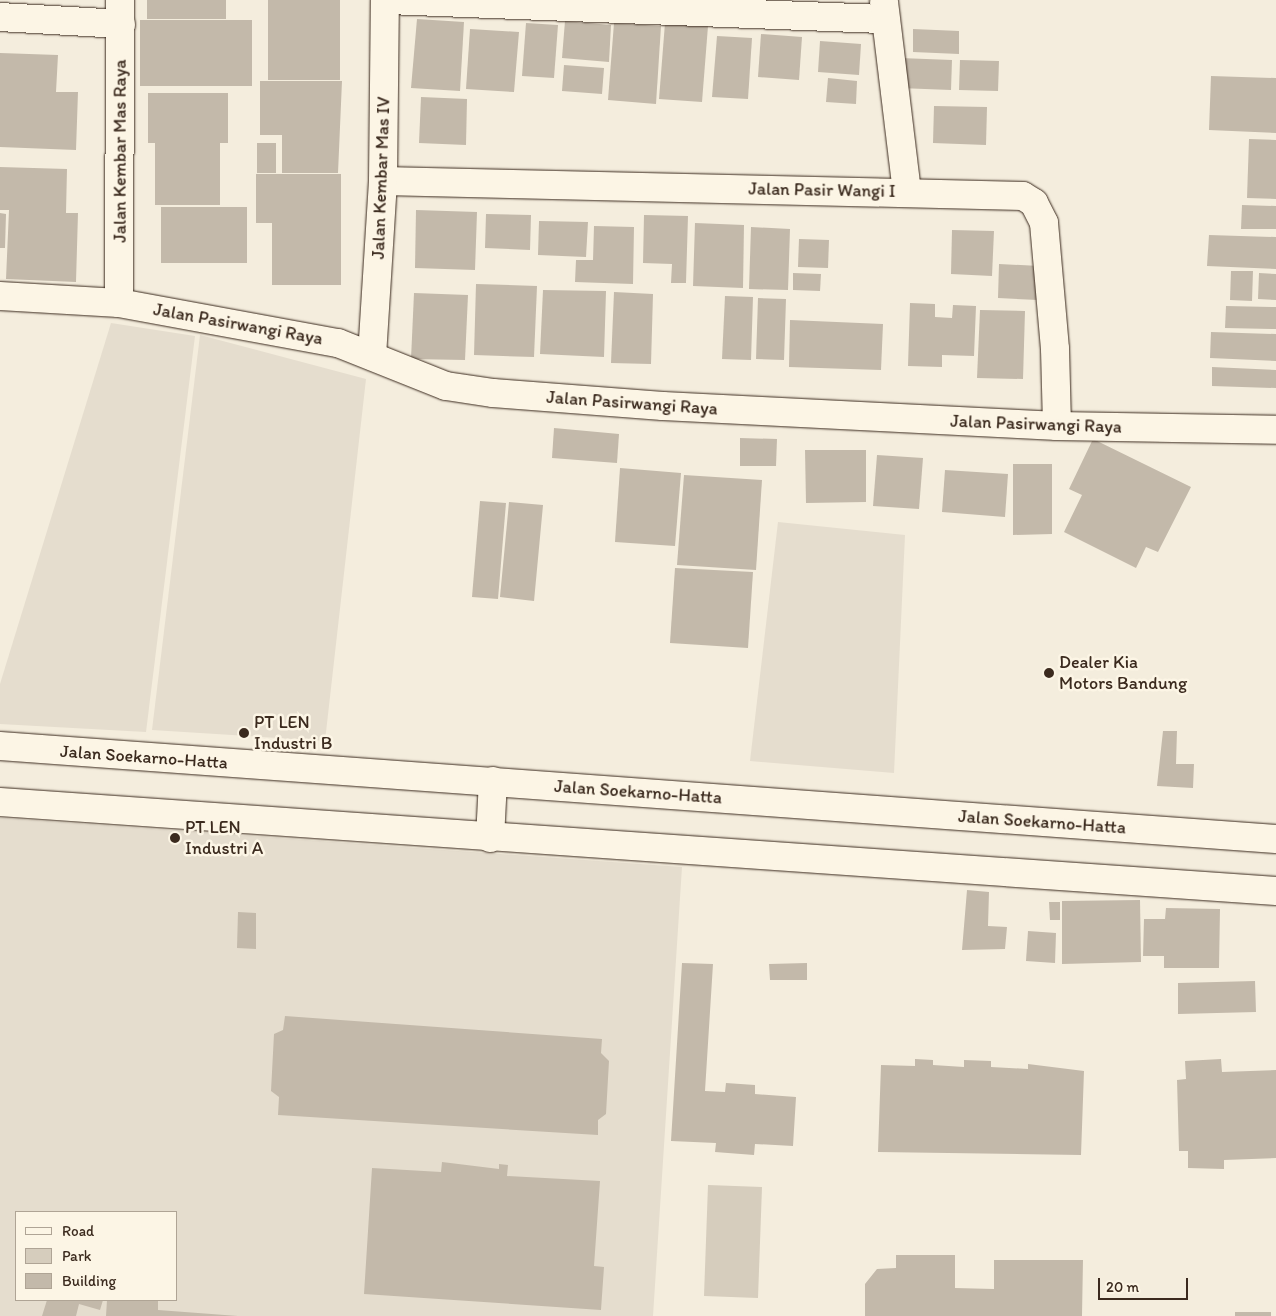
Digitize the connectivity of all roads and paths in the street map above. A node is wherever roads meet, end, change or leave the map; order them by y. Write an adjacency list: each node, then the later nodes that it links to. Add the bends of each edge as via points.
1 (386, 0): 2 (main road); 5 (main road, Jalan Kembar Mas IV)
2 (885, 10): 6 (main road)
3 (121, 12): 4 (main road); 8 (main road, Jalan Kembar Mas Raya)
4 (0, 17)
5 (383, 181): 6 (main road, Jalan Pasir Wangi I); 9 (main road, Jalan Kembar Mas IV)
6 (906, 191): 10 (main road, Jalan Pasir Wangi I, via 1023,196 1034,203 1044,223 1055,348)
7 (0, 296): 8 (main road, Jalan Pasirwangi Raya)
8 (119, 303): 9 (main road, Jalan Pasirwangi Raya, via 338,343)
9 (372, 356): 10 (main road, Jalan Pasirwangi Raya, via 446,386 493,393)
10 (1057, 426): 11 (main road, Jalan Pasirwangi Raya)
11 (1276, 430)
12 (0, 746): 13 (main road, Jalan Soekarno-Hatta)
13 (493, 781): 15 (main road); 16 (main road, Jalan Soekarno-Hatta)
14 (0, 802): 15 (main road)
15 (490, 838): 17 (main road)
16 (1276, 839)
17 (1276, 891)

